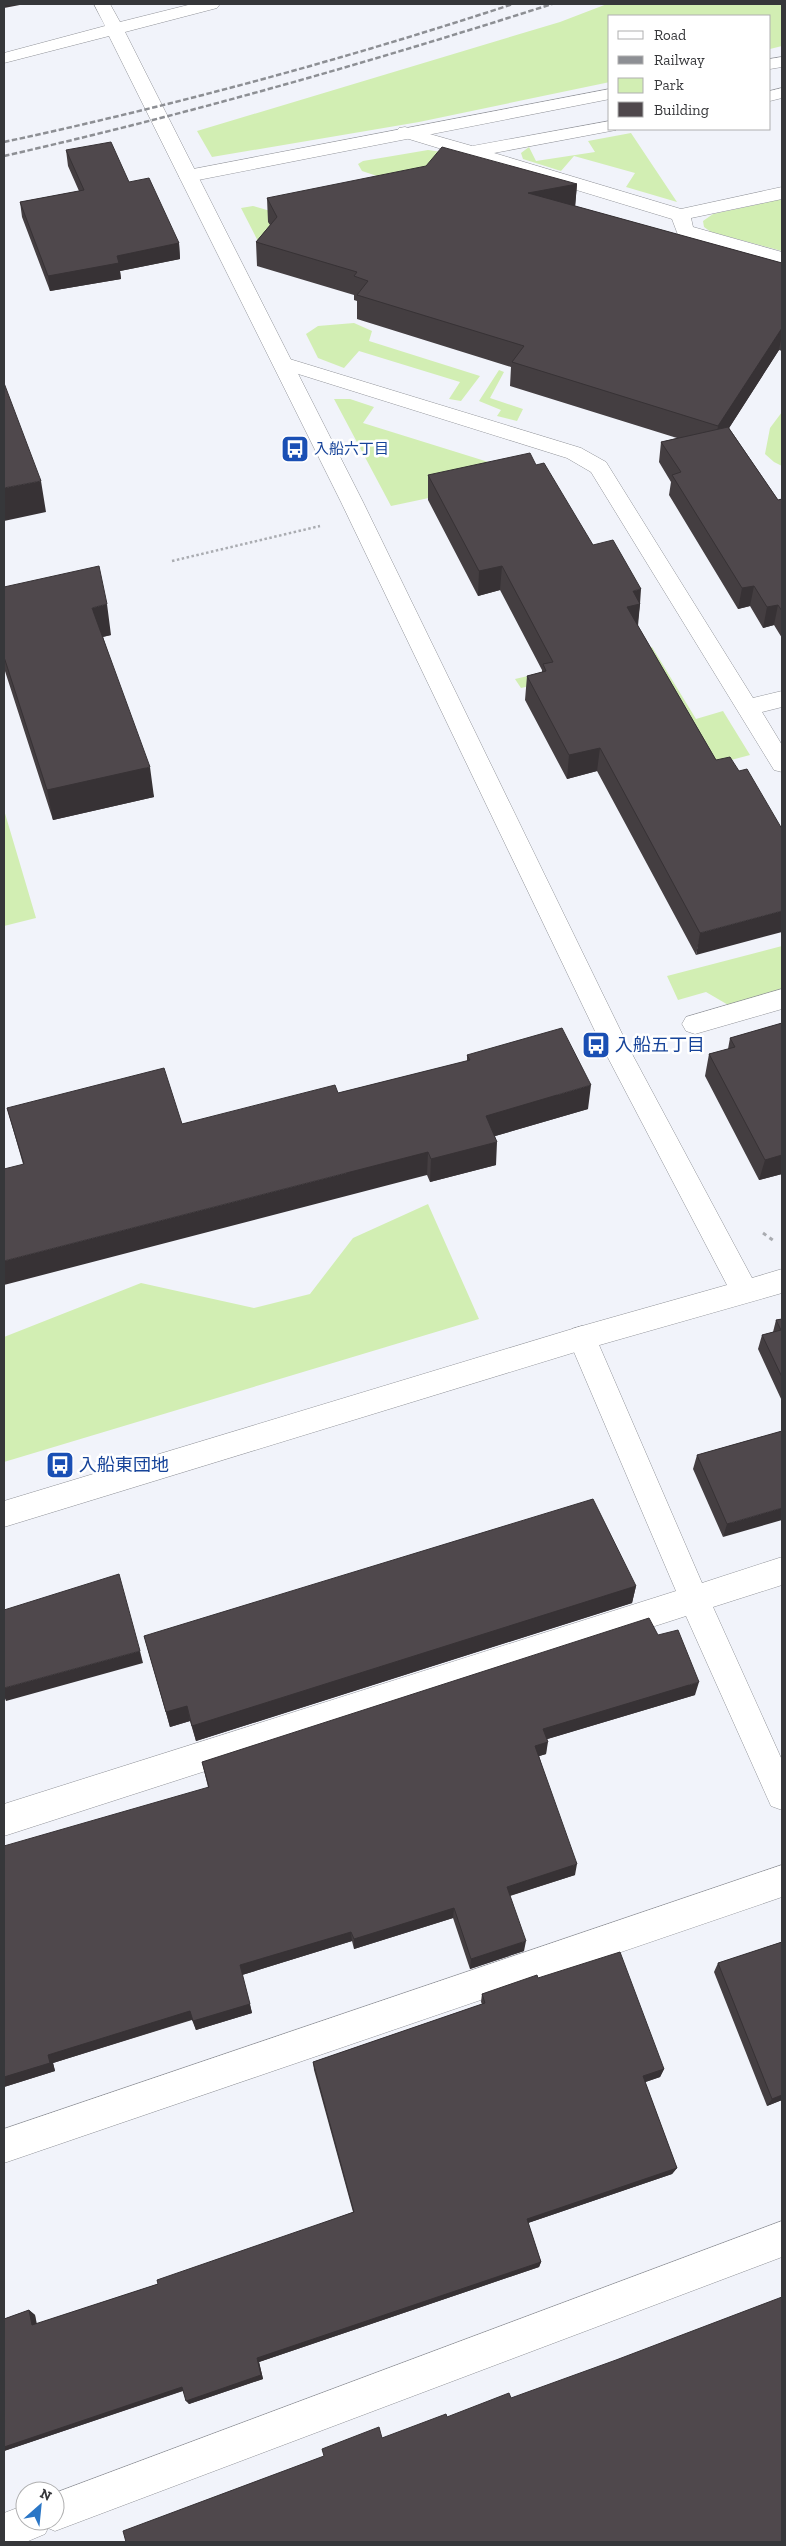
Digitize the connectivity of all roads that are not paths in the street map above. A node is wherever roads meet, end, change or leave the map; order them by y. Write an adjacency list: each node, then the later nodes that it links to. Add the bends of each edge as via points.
1 (102, 4): 3 (street)
2 (211, 4): 3 (street)
3 (115, 30): 4 (street); 9 (street)
4 (4, 58)
5 (608, 94): 7 (street)
6 (608, 126): 8 (street)
7 (405, 132): 8 (street); 9 (street)
8 (472, 152): 11 (street)
9 (188, 176): 13 (street)
10 (782, 193): 11 (street)
11 (680, 215): 12 (street, via 685,232)
12 (782, 258)
13 (283, 363): 15 (street, via 574,453 599,467); 20 (street, via 620,1054)
14 (782, 699): 15 (street)
15 (748, 707): 16 (street)
16 (782, 764)
17 (782, 1000): 18 (street)
18 (695, 1024)
19 (782, 1281): 20 (street)
20 (745, 1292): 21 (street)
21 (582, 1338): 22 (street); 24 (street)
22 (4, 1514)
23 (782, 1571): 24 (street)
24 (694, 1599): 25 (street); 26 (street)
25 (782, 1795)
26 (4, 1820)
27 (782, 1881): 28 (street)
28 (4, 2146)
29 (782, 2239): 30 (street)
30 (65, 2508)

